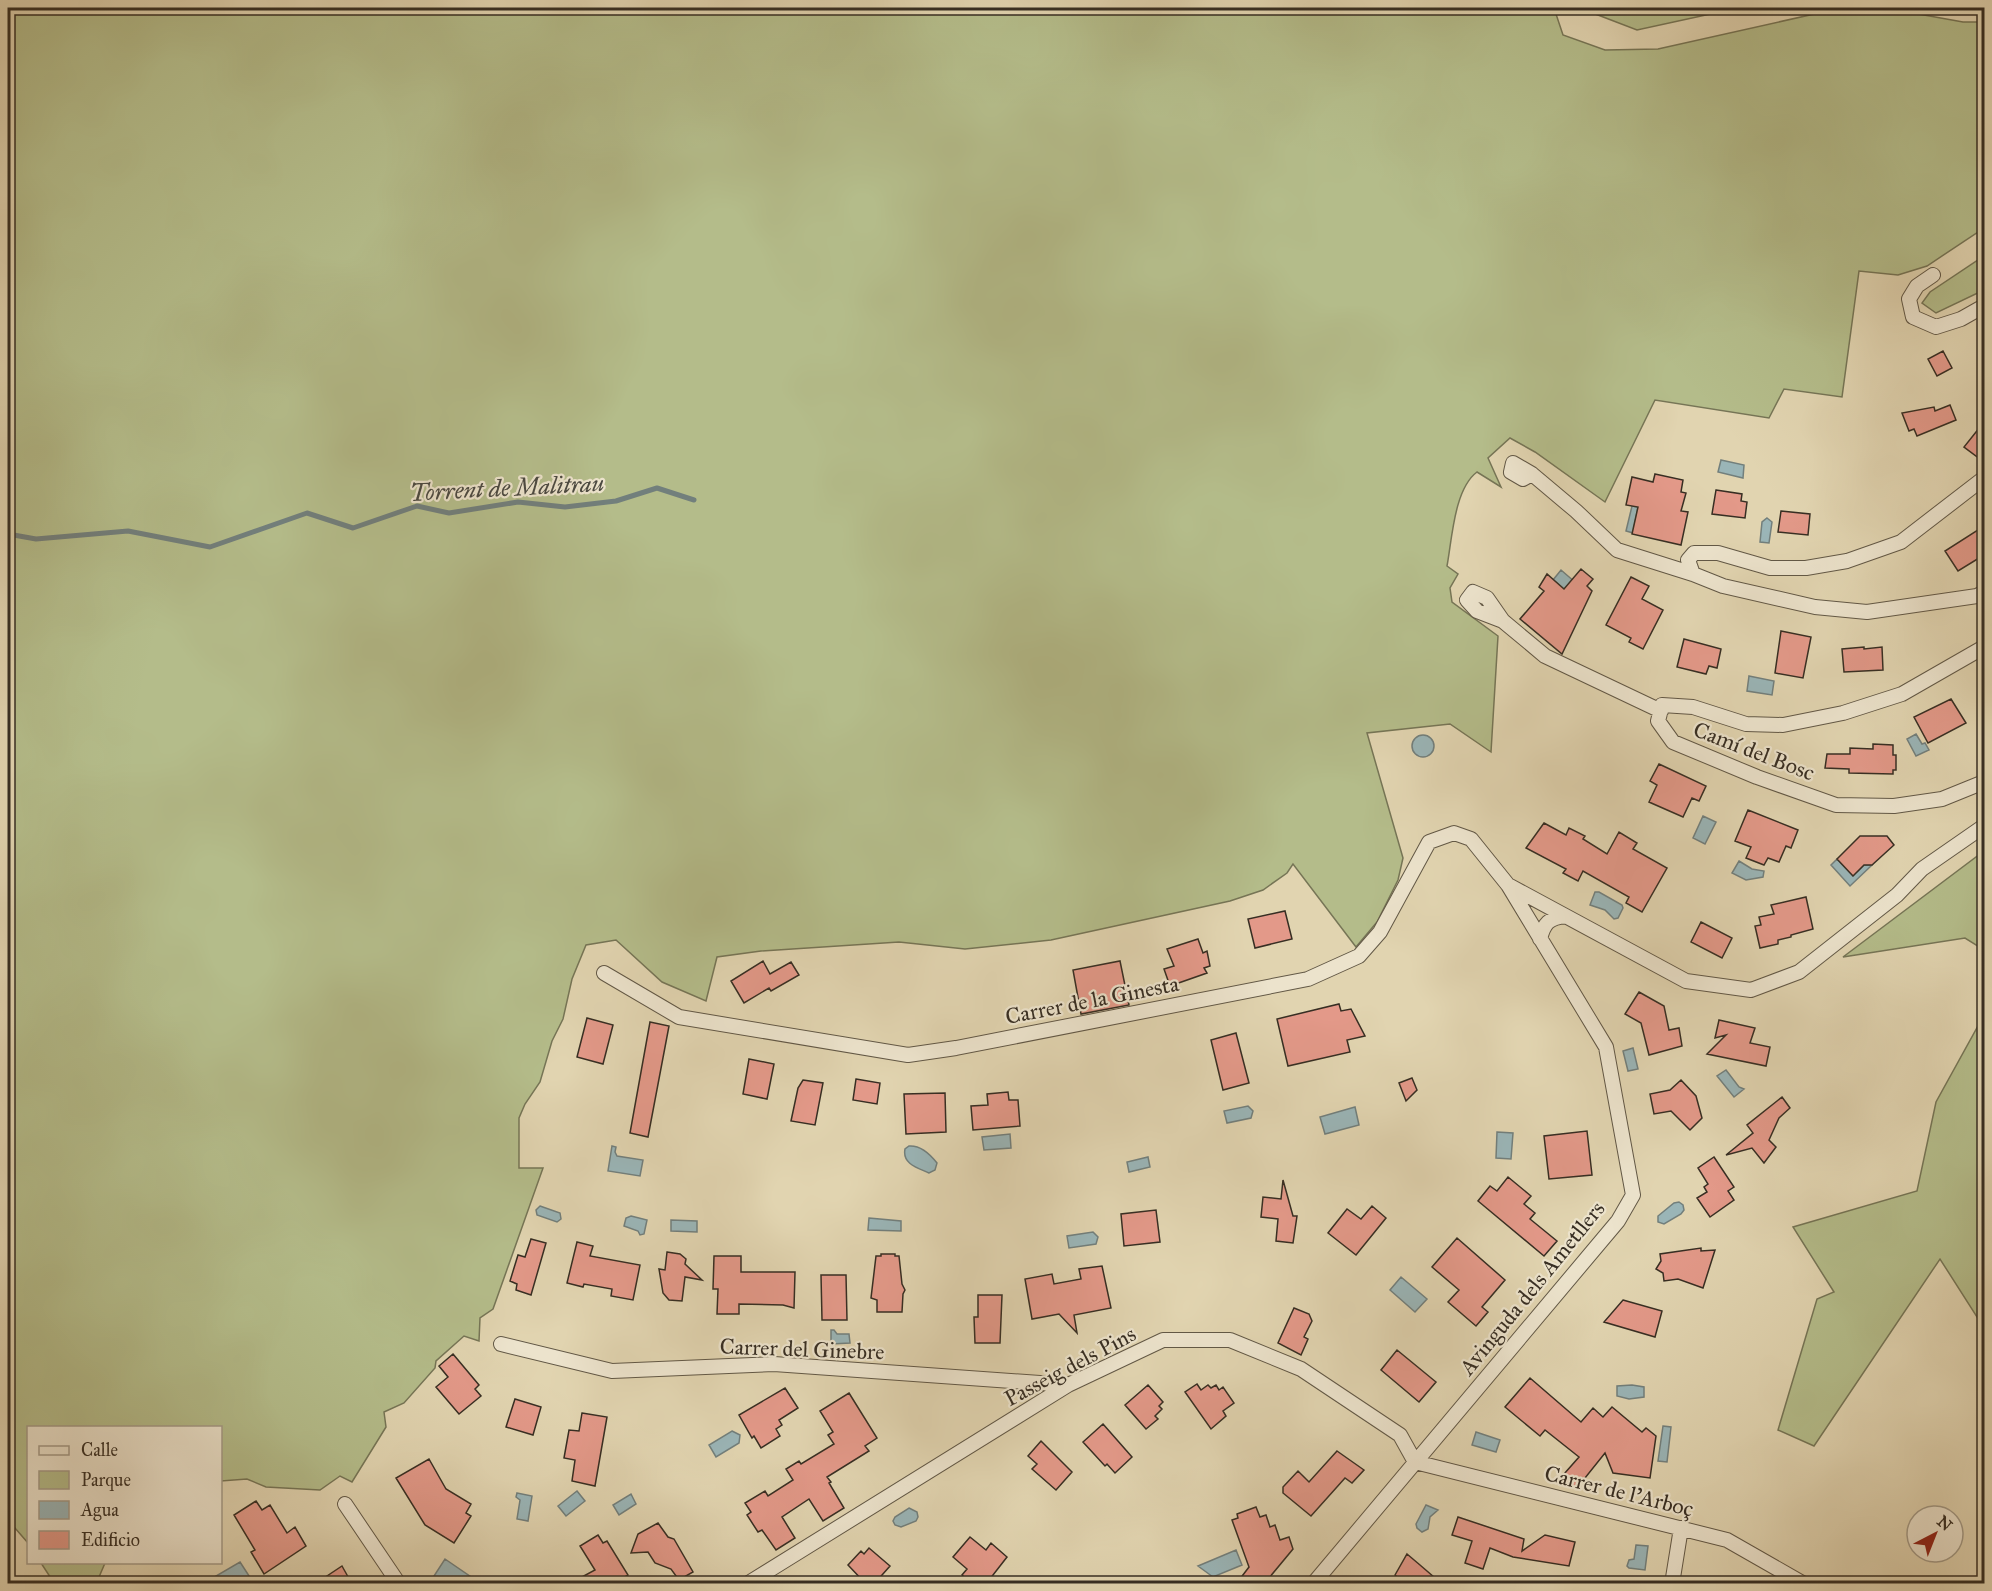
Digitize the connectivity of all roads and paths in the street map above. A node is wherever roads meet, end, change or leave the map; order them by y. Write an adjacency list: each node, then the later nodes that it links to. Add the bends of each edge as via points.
1 (1933, 275): 2 (street, via 1917,286 1909,299 1913,317 1936,327)
2 (1984, 306)
3 (1532, 474): 5 (street, via 1617,550)
4 (1984, 478): 5 (street, via 1901,542 1847,561 1806,568 1770,568 1718,553 1694,553 1688,560)
5 (1693, 574): 6 (street, via 1723,586 1815,607 1867,612)
6 (1984, 592)
7 (1503, 621): 9 (street, via 1545,656)
8 (1984, 647): 9 (street, Camí del Bosc, via 1902,694 1843,713 1783,725 1746,724 1692,707 1662,705)
9 (1660, 711): 10 (street, Camí del Bosc, via 1658,721 1672,742 1836,805 1894,806 1942,799)
10 (1984, 782)
11 (1984, 826): 13 (street, via 1923,869 1799,972 1751,990 1686,981)
12 (1508, 885): 13 (street); 14 (street, Avinguda dels Ametllers); 15 (street, Carrer de la Ginesta, via 1471,839 1454,833 1429,842 1380,932 1359,956 1308,979 908,1055 679,1017)
13 (1565, 916): 14 (street, via 1552,917)
14 (1540, 939): 18 (street, Avinguda dels Ametllers, via 1606,1047 1633,1195 1618,1221)
15 (604, 973)
16 (501, 1344): 17 (street, Carrer del Ginebre, via 612,1371 774,1364)
17 (1068, 1385): 18 (street, Passeig dels Pins, via 1163,1340 1230,1340 1301,1369 1400,1435); 22 (street, Passeig dels Pins)
18 (1416, 1462): 20 (street, Carrer de l'Arboç); 23 (street, Avinguda dels Ametllers)
19 (345, 1504): 21 (street)
20 (1681, 1528): 24 (street); 25 (street, Carrer de l'Arboç, via 1727,1540)
21 (399, 1584)
22 (747, 1584)
23 (1313, 1584)
24 (1672, 1584)
25 (1804, 1584)

